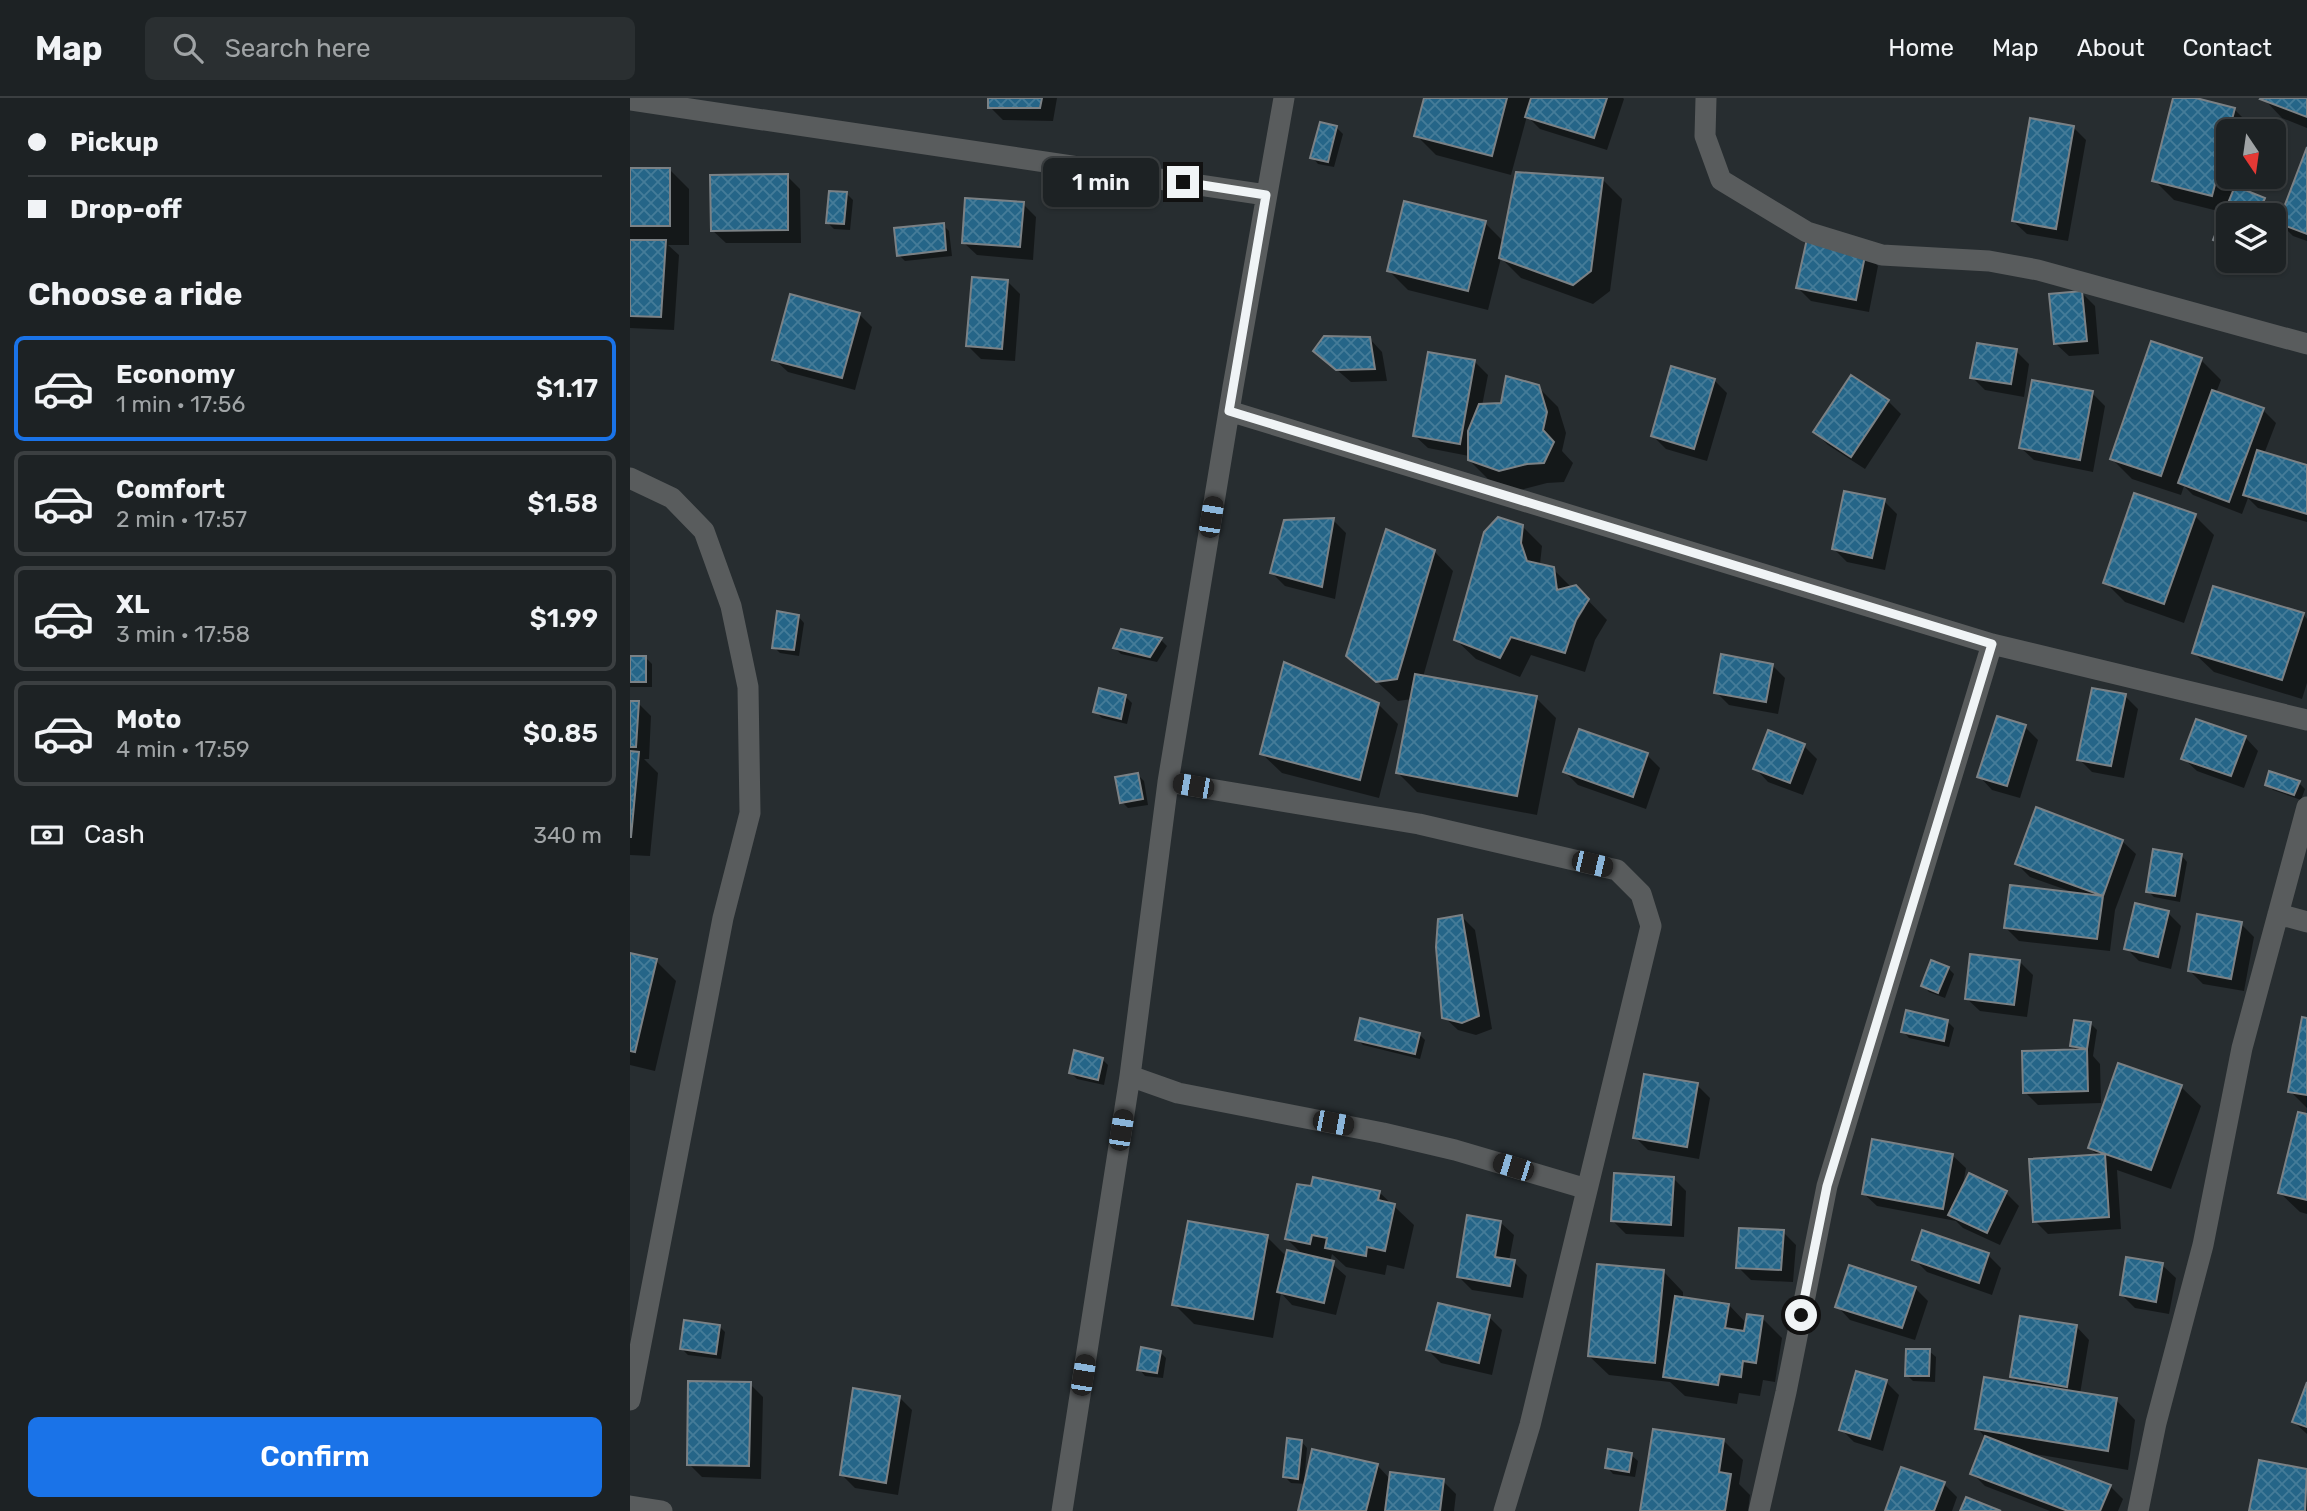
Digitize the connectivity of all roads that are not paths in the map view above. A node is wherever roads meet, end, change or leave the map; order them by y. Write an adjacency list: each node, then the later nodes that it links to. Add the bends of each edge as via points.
1 (1284, 98): 4 (street)
2 (1706, 98): 5 (street, via 1705,136 1721,180 1807,232 1881,254 1989,261 2038,270)
3 (630, 100): 4 (street)
4 (1266, 195): 6 (street)
5 (2307, 344)
6 (1229, 411): 8 (street); 10 (street)
7 (630, 478): 16 (street, via 672,498 704,531 731,606 748,687 750,813 723,918)
8 (1992, 644): 9 (street); 21 (street, via 1827,1186)
9 (2307, 720)
10 (1168, 782): 14 (street); 15 (street, via 1419,824 1616,870 1641,894 1651,926)
11 (2307, 807): 12 (street)
12 (2278, 914): 13 (street); 22 (street, via 2242,1048 2203,1245)
13 (2307, 922)
14 (1130, 1076): 15 (street, via 1178,1093 1443,1147); 19 (street)
15 (1587, 1189): 20 (street, via 1530,1425)
16 (630, 1400)
17 (630, 1506): 18 (street)
18 (662, 1511)
19 (1062, 1511)
20 (1504, 1511)
21 (1759, 1511)
22 (2138, 1511)

